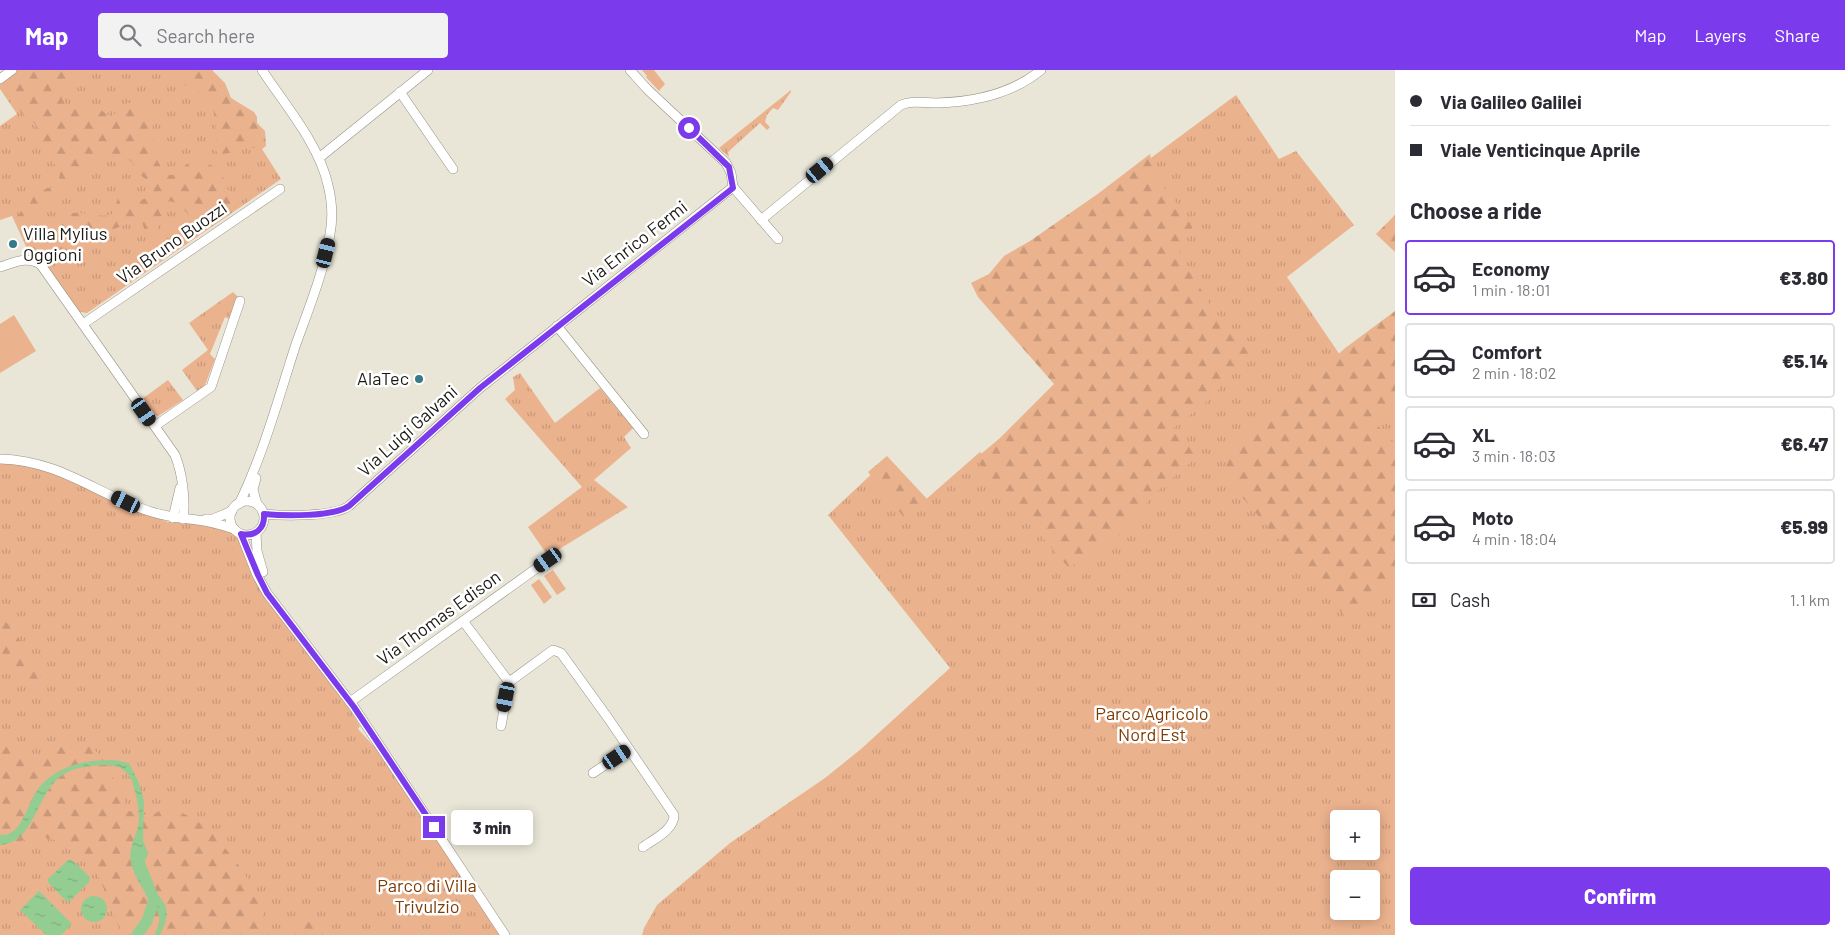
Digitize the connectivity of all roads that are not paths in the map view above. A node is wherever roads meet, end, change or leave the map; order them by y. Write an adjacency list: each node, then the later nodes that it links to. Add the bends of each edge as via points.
1 (12, 70): 6 (street)
2 (262, 70): 8 (street)
3 (428, 70): 7 (street)
4 (630, 70): 10 (street, via 726,163)
5 (1041, 70): 12 (street, via 1007,91 964,100 916,101 901,105)
6 (0, 79)
7 (400, 92): 8 (street); 9 (street)
8 (319, 158): 20 (street, via 330,195 330,233 320,274)
9 (453, 170)
10 (733, 188): 12 (street); 17 (street, Via Enrico Fermi)
11 (280, 189): 16 (street, Via Bruno Buozzi)
12 (761, 220): 13 (street)
13 (778, 239)
14 (0, 266): 16 (street, via 26,260 37,262)
15 (240, 301): 18 (street, via 211,387)
16 (83, 324): 18 (street)
17 (557, 326): 19 (street); 26 (street, Via Luigi Galvani, via 480,388 349,506 339,511)
18 (155, 426): 22 (street, via 175,455)
19 (644, 434)
20 (265, 438): 23 (street, via 253,490); 24 (street, via 247,488)
21 (0, 459): 27 (street, via 20,460 53,469 146,510)
22 (181, 481): 27 (street); 28 (street)
23 (257, 504): 24 (street, via 248,502); 25 (street)
24 (236, 508): 29 (street, via 213,519); 31 (street, via 231,520)
25 (264, 514): 26 (street, Via Luigi Galvani); 30 (street)
26 (294, 515): 30 (street, Via Luigi Galvani)
27 (173, 518): 28 (street)
28 (183, 519): 29 (street)
29 (198, 520): 31 (street)
30 (263, 525): 32 (street)
31 (238, 531): 32 (street, via 249,535); 34 (street, via 264,587)
32 (256, 533): 34 (street, via 261,568)
33 (548, 560): 35 (street, Via Thomas Edison)
34 (285, 614): 37 (street)
35 (463, 621): 36 (street); 37 (street, Via Thomas Edison)
36 (509, 682): 38 (street); 39 (street, via 554,650 558,651)
37 (350, 702): 42 (street)
38 (501, 726)
39 (629, 749): 40 (street); 41 (street, via 674,815 671,826)
40 (593, 773)
41 (643, 847)
42 (504, 935)

